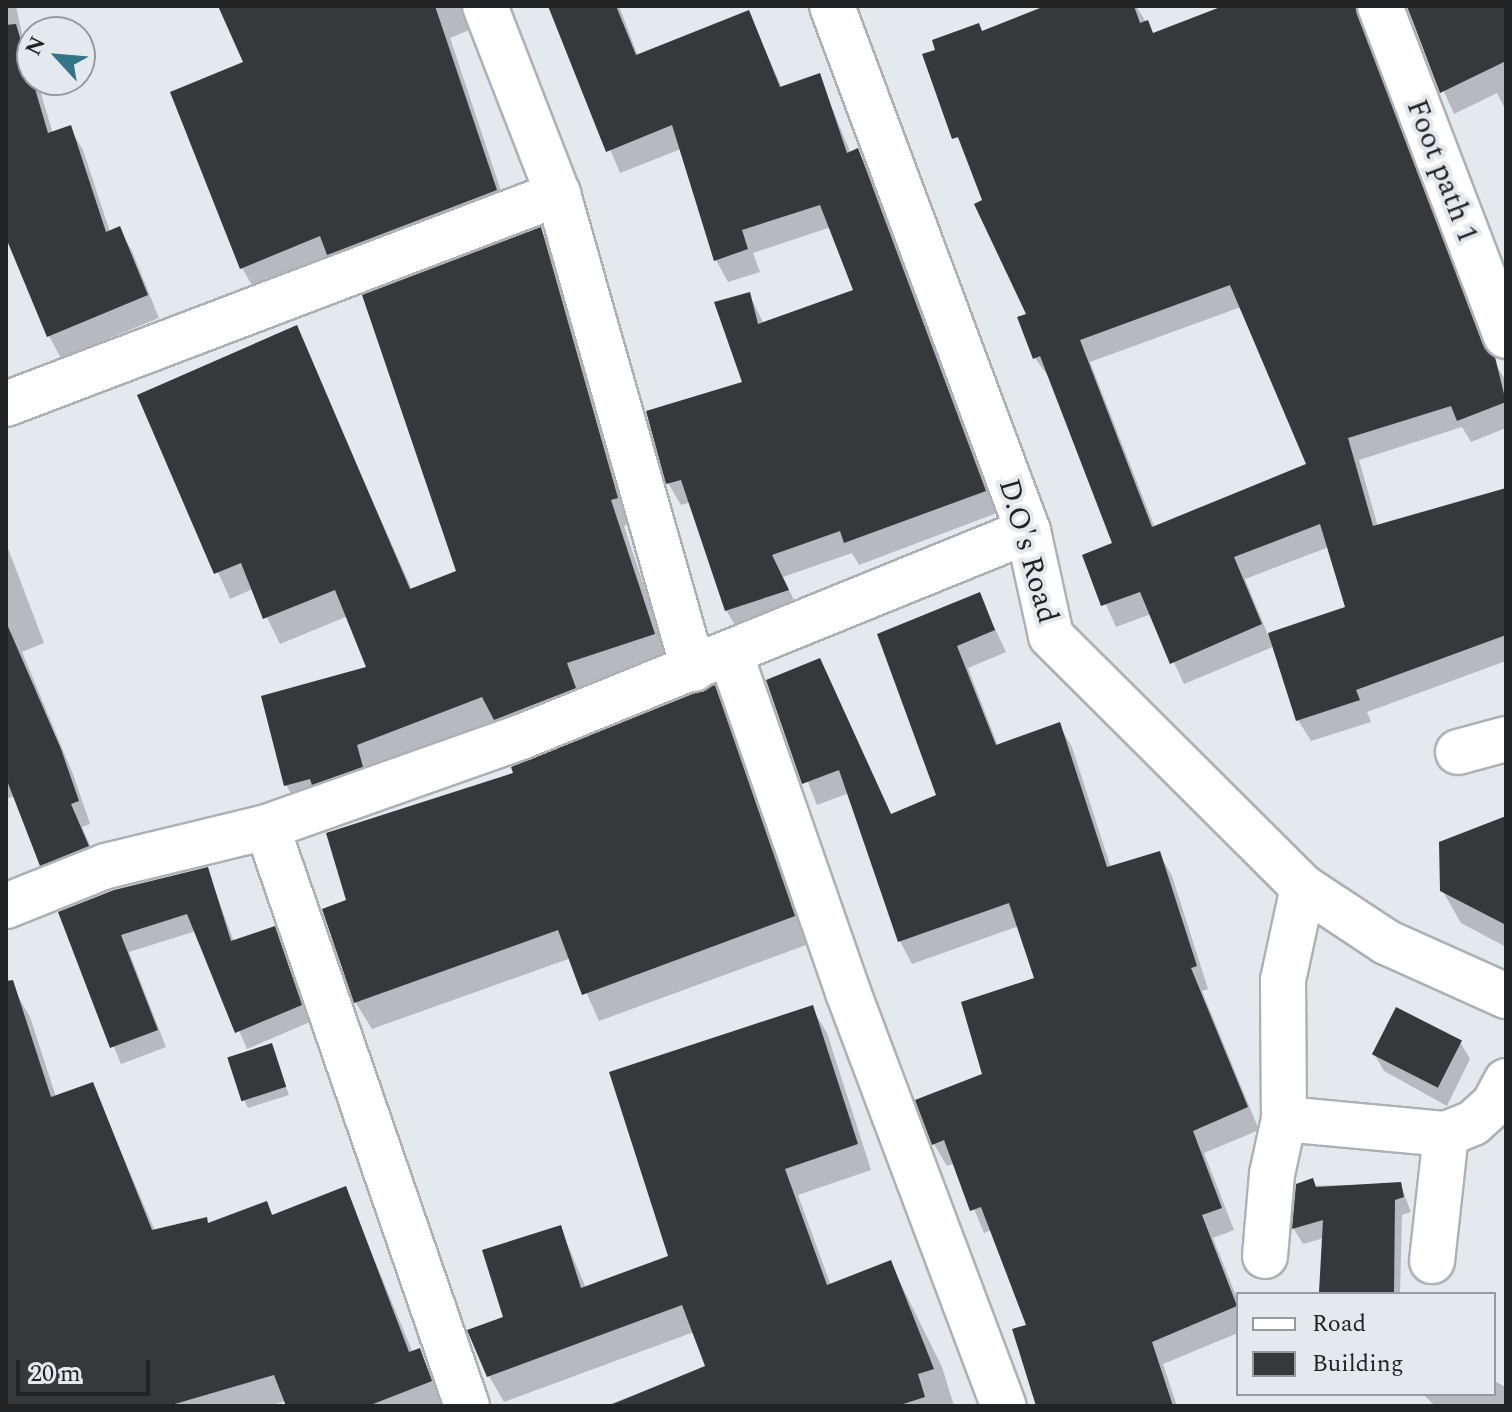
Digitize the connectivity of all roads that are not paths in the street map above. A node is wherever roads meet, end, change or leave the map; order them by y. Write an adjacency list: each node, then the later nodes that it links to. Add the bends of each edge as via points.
1 (485, 6): 4 (street)
2 (832, 6): 7 (street, D.O's Road)
3 (1380, 6): 5 (street, Foot path 1)
4 (558, 194): 6 (street); 8 (street)
5 (1506, 336)
6 (6, 404)
7 (1028, 531): 8 (street); 12 (street, D.O's Road, via 1051,636)
8 (712, 661): 11 (street, via 521,737); 21 (street, via 848,992)
9 (1506, 739): 10 (street)
10 (1458, 752)
11 (267, 827): 13 (street, via 106,866); 20 (street)
12 (1303, 887): 14 (street, D.O's Road, via 1386,942); 16 (street, via 1283,980)
13 (6, 906)
14 (1506, 996)
15 (1502, 1100): 17 (street, via 1473,1123)
16 (1284, 1119): 17 (street); 18 (street, via 1272,1174)
17 (1446, 1134): 19 (street)
18 (1265, 1256)
19 (1432, 1261)
20 (467, 1406)
21 (1004, 1406)

